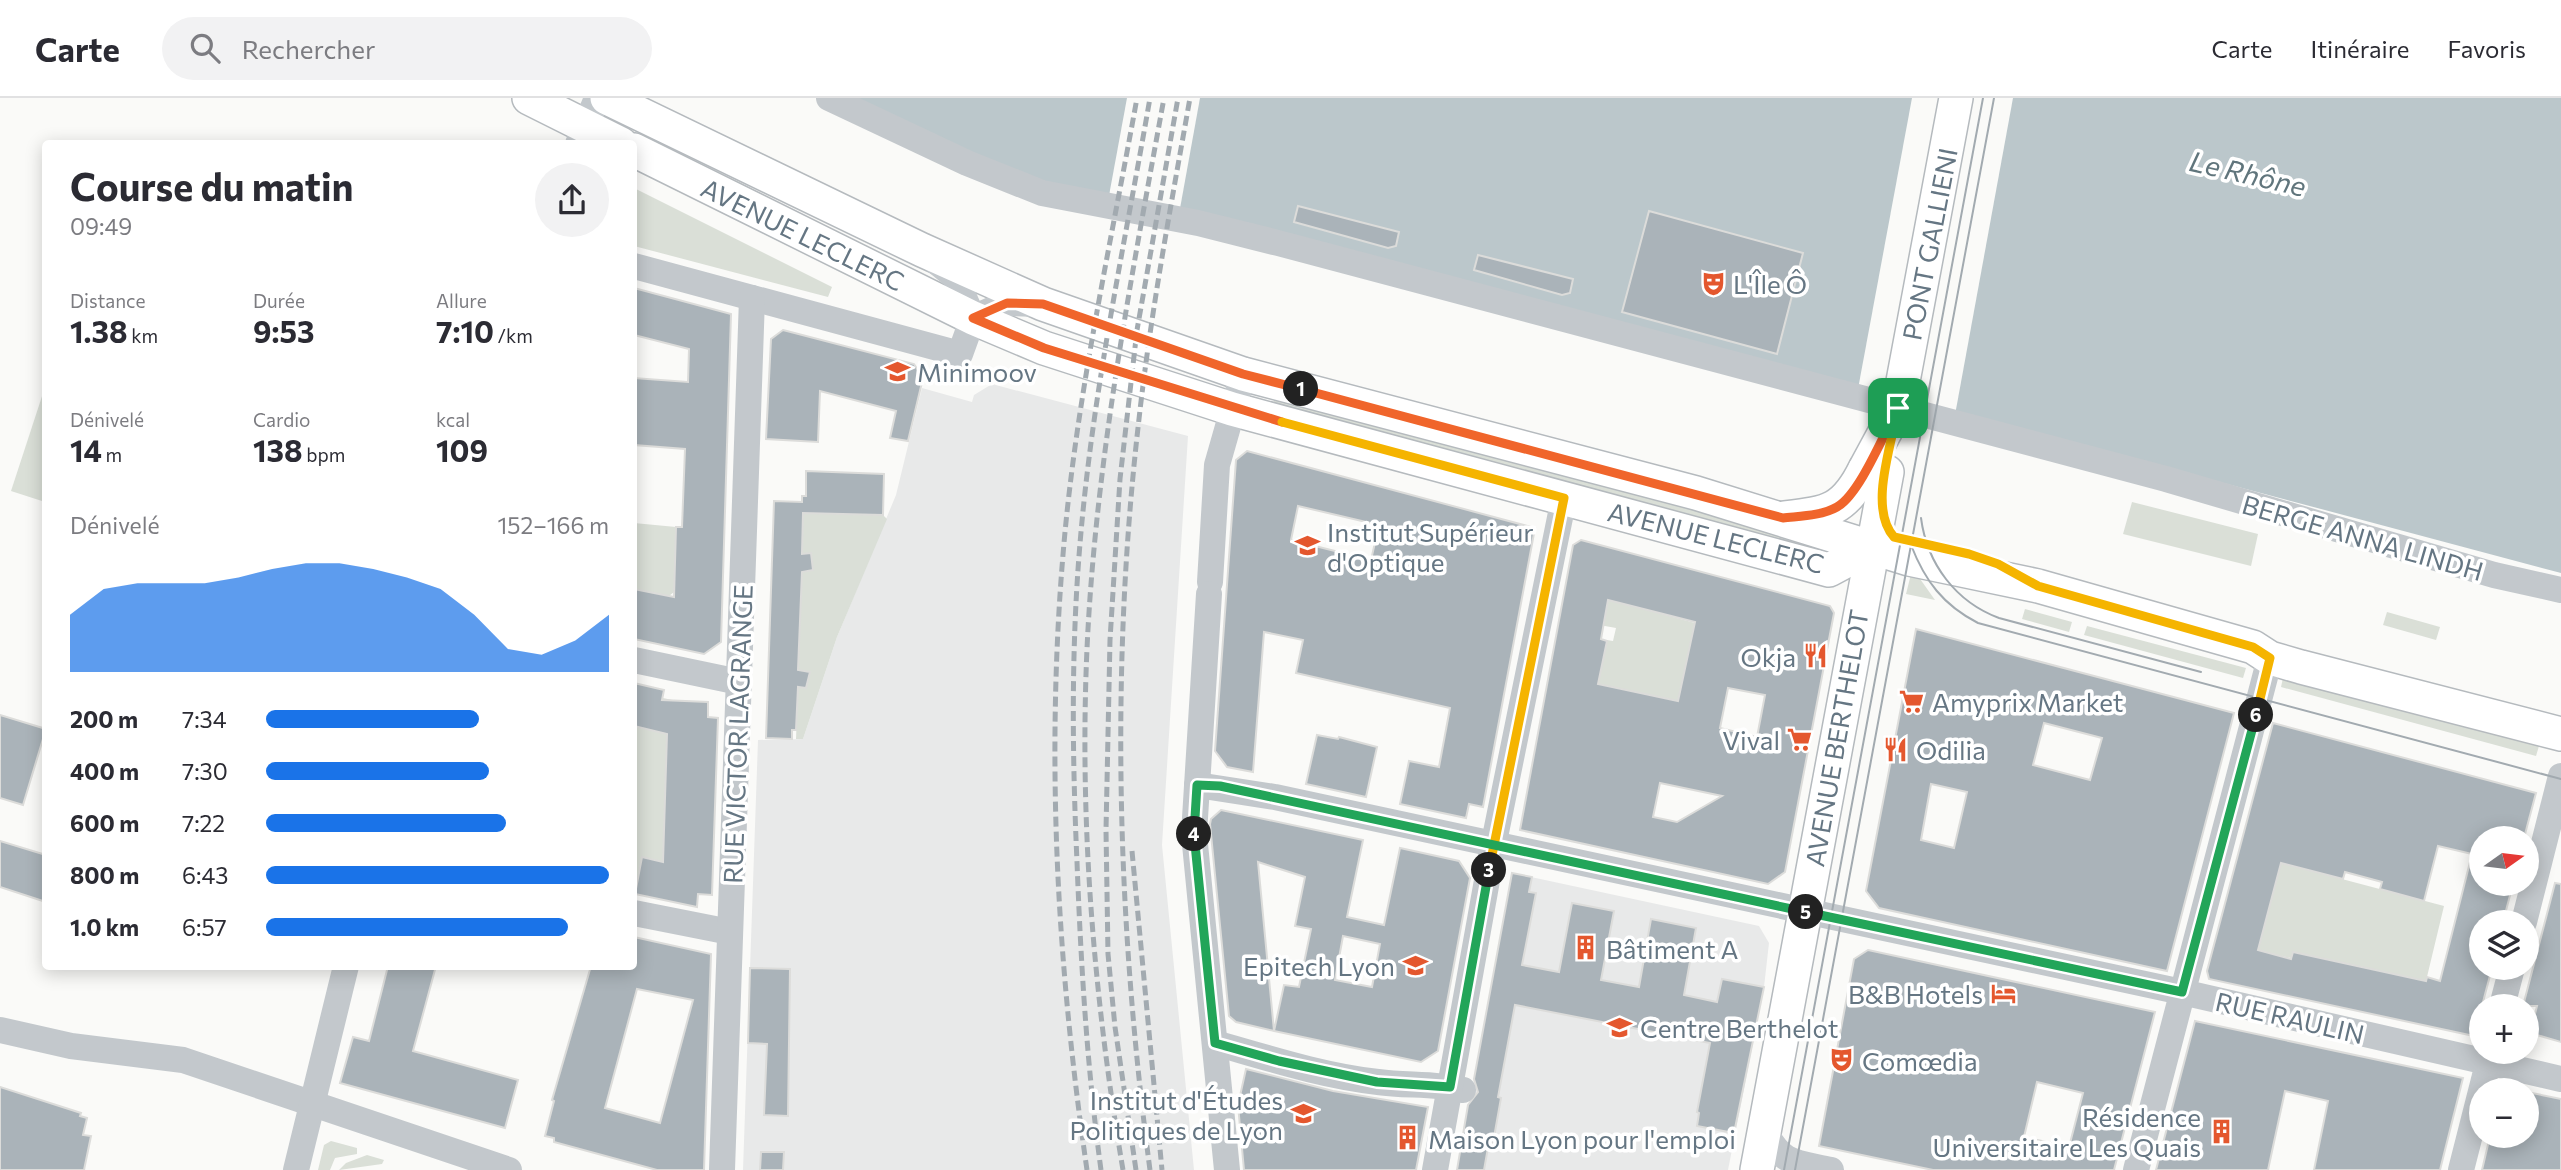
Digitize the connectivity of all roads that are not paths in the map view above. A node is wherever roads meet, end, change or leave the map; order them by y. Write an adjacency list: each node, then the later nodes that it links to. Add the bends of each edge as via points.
1 (529, 98): 5 (main road)
2 (607, 98): 8 (main road, AVENUE LECLERC)
3 (829, 98): 20 (street, BERGE ANNA LINDH, via 1042,193 1278,243 2166,479 2494,575)
4 (1956, 98): 15 (main road, PONT GALLIENI, bridge, via 1898,408)
5 (586, 122): 6 (main road)
6 (615, 140)
7 (637, 151): 12 (main road, AVENUE LECLERC)
8 (922, 250): 11 (main road, AVENUE LECLERC); 12 (street, AVENUE LECLERC, via 955,277)
9 (637, 267): 10 (street, AVENUE LECLERC)
10 (752, 298): 12 (street, AVENUE LECLERC, via 960,354); 23 (street, RUE VICTOR LAGRANGE)
11 (1043, 304): 12 (street, AVENUE LECLERC, via 1007,303); 13 (main road, AVENUE LECLERC)
12 (973, 318): 14 (main road, AVENUE LECLERC, via 1044,348)
13 (1243, 374): 14 (street); 17 (main road, AVENUE LECLERC)
14 (1233, 408): 16 (main road, AVENUE LECLERC); 26 (street, via 1217,465)
15 (1877, 481): 17 (main road, via 1857,485 1836,508); 18 (main road, AVENUE BERTHELOT); 19 (main road, via 1884,523 1894,537 1969,554)
16 (1564, 498): 18 (main road, AVENUE LECLERC, via 1829,570); 27 (street)
17 (1783, 518): 18 (main road, AVENUE LECLERC)
18 (1872, 547): 19 (main road); 29 (main road, AVENUE BERTHELOT)
19 (2038, 586): 21 (main road, via 2253,647)
20 (2561, 590)
21 (2270, 658): 24 (main road); 33 (street)
22 (637, 661): 23 (street)
23 (739, 682): 31 (street, RUE VICTOR LAGRANGE)
24 (2561, 734)
25 (2561, 776): 28 (street)
26 (1197, 785): 27 (street, RUE RAULIN, via 1275,797); 35 (street, via 1194,834)
27 (1493, 847): 29 (street, RUE RAULIN); 40 (street)
28 (2527, 910)
29 (1805, 911): 33 (street, RUE RAULIN); 42 (main road, AVENUE BERTHELOT)
30 (637, 914): 31 (street)
31 (730, 932): 45 (street, RUE VICTOR LAGRANGE)
32 (345, 970): 41 (street)
33 (2182, 992): 36 (street, RUE RAULIN); 50 (street)
34 (0, 1030): 41 (street, via 71,1046 183,1060)
35 (1215, 1043): 40 (street, via 1377,1082); 46 (street)
36 (2469, 1054)
37 (2488, 1064): 51 (street)
38 (2510, 1064): 39 (street, RUE RAULIN)
39 (2561, 1079)
40 (1457, 1089): 47 (street)
41 (312, 1102): 43 (street); 44 (street)
42 (1764, 1129): 48 (main road, AVENUE BERTHELOT); 49 (street, via 1775,1152 1786,1160)
43 (296, 1170)
44 (509, 1170)
45 (722, 1170)
46 (1227, 1170)
47 (1435, 1170)
48 (1757, 1170)
49 (1831, 1170)
50 (2136, 1170)
51 (2461, 1170)

